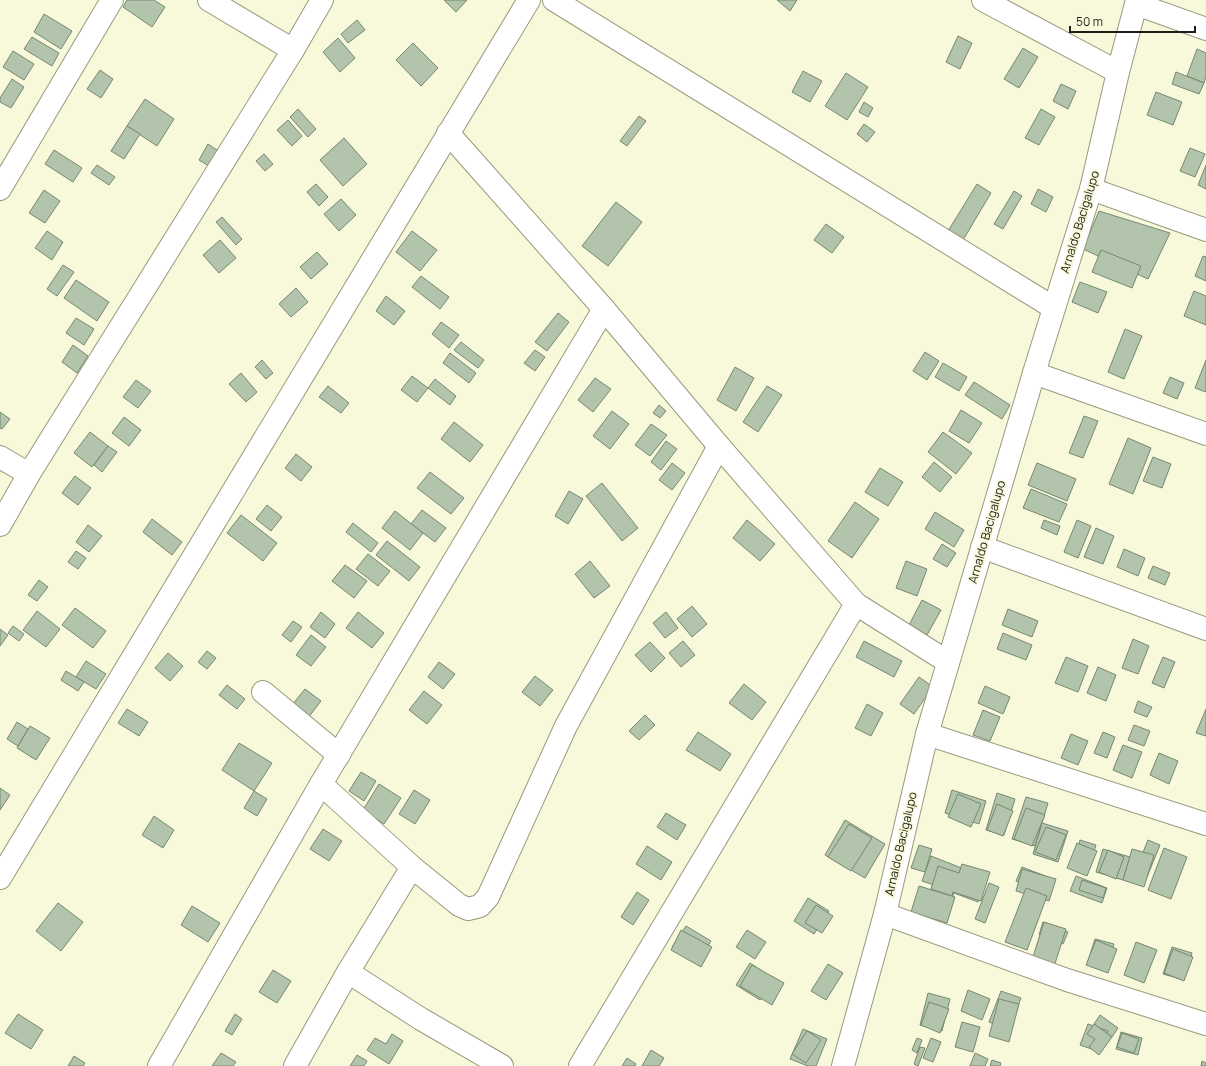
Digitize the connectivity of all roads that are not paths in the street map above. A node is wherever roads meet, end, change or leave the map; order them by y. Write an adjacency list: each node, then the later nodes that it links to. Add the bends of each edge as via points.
1 (112, 0): 13 (street)
2 (209, 0): 9 (street)
3 (322, 0): 9 (street)
4 (529, 0): 11 (street)
5 (554, 0): 15 (street)
6 (983, 0): 10 (street)
7 (1137, 2): 8 (street); 10 (street, Arnaldo Bacigalupo)
8 (1206, 29)
9 (293, 50): 21 (street)
10 (1118, 72): 12 (street, Arnaldo Bacigalupo)
11 (448, 133): 16 (street); 33 (street)
12 (1091, 188): 14 (street); 15 (street, Arnaldo Bacigalupo)
13 (0, 189)
14 (1206, 230)
15 (1054, 308): 17 (street, Arnaldo Bacigalupo)
16 (604, 309): 19 (street); 29 (street)
17 (1034, 373): 18 (street); 23 (street, Arnaldo Bacigalupo)
18 (1206, 434)
19 (719, 446): 24 (street); 32 (street, via 566,726 488,897 480,906 468,909 459,905)
20 (0, 457): 21 (street)
21 (29, 474): 22 (street)
22 (0, 525)
23 (982, 547): 25 (street); 26 (street, Arnaldo Bacigalupo)
24 (856, 604): 26 (street); 40 (street)
25 (1206, 629)
26 (948, 662): 28 (street, Arnaldo Bacigalupo)
27 (263, 692): 29 (street)
28 (927, 734): 31 (street); 34 (street, Arnaldo Bacigalupo)
29 (339, 755): 30 (street)
30 (322, 784): 32 (street); 37 (street)
31 (1206, 824)
32 (412, 867): 35 (street)
33 (0, 878)
34 (885, 914): 36 (street, via 1068,980); 41 (street, Arnaldo Bacigalupo)
35 (348, 972): 38 (street); 39 (street, via 421,1020)
36 (1206, 1024)
37 (159, 1066)
38 (294, 1066)
39 (502, 1066)
40 (580, 1066)
41 (843, 1066)

